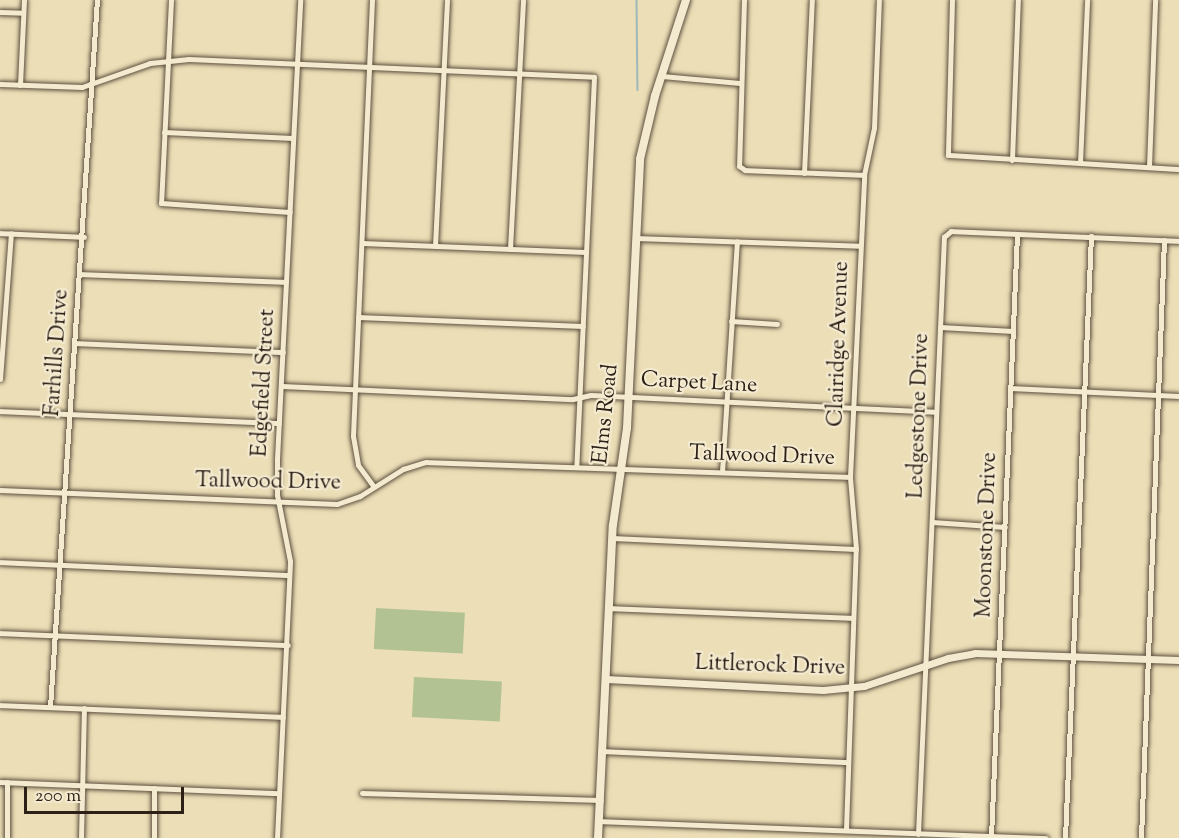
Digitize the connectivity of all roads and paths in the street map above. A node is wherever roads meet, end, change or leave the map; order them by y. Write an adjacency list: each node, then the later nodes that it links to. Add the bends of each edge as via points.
1 (24, 0): 17 (street)
2 (97, 0): 26 (street, Farhills Drive)
3 (171, 0): 18 (street)
4 (300, 0): 19 (street, Edgefield Street)
5 (372, 0): 20 (street)
6 (447, 0): 21 (street)
7 (523, 0): 22 (street)
8 (686, 0): 23 (main road, Elms Road)
9 (744, 0): 24 (street)
10 (812, 0): 34 (street)
11 (879, 0): 35 (street, Clairidge Avenue, via 874,128)
12 (951, 0): 30 (street, via 946,150 953,158)
13 (1018, 0): 30 (street)
14 (1087, 0): 31 (street)
15 (1155, 0): 32 (street)
16 (0, 12): 17 (street)
17 (23, 13): 27 (street)
18 (167, 60): 19 (street); 26 (street); 28 (street)
19 (297, 64): 20 (street); 29 (street, Edgefield Street)
20 (369, 67): 21 (street); 46 (street)
21 (444, 70): 22 (street); 47 (street)
22 (519, 74): 49 (street); 50 (street, via 594,77)
23 (662, 76): 24 (street); 42 (main road, Elms Road, via 640,159)
24 (741, 83): 34 (street, via 739,166 745,170)
25 (0, 84): 27 (street)
26 (92, 84): 27 (street); 41 (street, Farhills Drive)
27 (20, 85)
28 (164, 132): 29 (street); 36 (street, via 160,200 163,206)
29 (293, 138): 36 (street, Edgefield Street)
30 (1012, 160): 31 (street)
31 (1080, 163): 32 (street)
32 (1149, 167): 33 (street)
33 (1179, 169)
34 (804, 173): 35 (street)
35 (864, 175): 48 (street, Clairidge Avenue)
36 (290, 212): 52 (street, Edgefield Street)
37 (0, 233): 38 (street)
38 (10, 233): 41 (street); 61 (street)
39 (1017, 234): 40 (street, Ledgestone Drive); 57 (street, Ledgestone Drive, via 947,233); 58 (street, Moonstone Drive)
40 (1091, 236): 43 (street, Ledgestone Drive); 65 (street)
41 (84, 237): 51 (street, Farhills Drive)
42 (635, 238): 44 (street); 68 (main road, Elms Road)
43 (1164, 240): 45 (street, Ledgestone Drive); 66 (street)
44 (737, 241): 48 (street); 54 (street)
45 (1179, 241)
46 (362, 243): 47 (street); 53 (street)
47 (435, 246): 49 (street)
48 (860, 246): 71 (street, Clairidge Avenue)
49 (510, 249): 50 (street)
50 (586, 252): 56 (street)
51 (80, 274): 52 (street); 59 (street, Farhills Drive)
52 (286, 282): 60 (street, Edgefield Street)
53 (358, 317): 56 (street); 64 (street)
54 (731, 321): 55 (street); 70 (street)
55 (777, 324)
56 (583, 326): 69 (street)
57 (940, 327): 58 (street); 73 (street, Ledgestone Drive)
58 (1013, 331): 63 (street, Moonstone Drive)
59 (75, 343): 60 (street); 74 (street, Farhills Drive)
60 (283, 352): 62 (street, Edgefield Street)
61 (0, 379)
62 (282, 386): 64 (street, Carpet Lane); 75 (street, Edgefield Street)
63 (1010, 388): 65 (street); 85 (street, Moonstone Drive)
64 (355, 390): 69 (street, Carpet Lane); 80 (street, via 353,446 358,465)
65 (1084, 392): 66 (street); 97 (street)
66 (1158, 395): 67 (street); 98 (street)
67 (1179, 396)
68 (629, 397): 69 (street, Carpet Lane); 70 (street, Carpet Lane); 77 (main road, Elms Road, via 626,450)
69 (579, 398): 76 (street)
70 (726, 403): 71 (street, Carpet Lane); 78 (street)
71 (854, 409): 73 (street, Carpet Lane); 79 (street, Clairidge Avenue)
72 (0, 411): 74 (street)
73 (935, 412): 84 (street, Ledgestone Drive)
74 (71, 414): 75 (street); 82 (street, Farhills Drive)
75 (279, 423): 83 (street, Edgefield Street)
76 (576, 467): 77 (street, Tallwood Drive); 80 (street, Tallwood Drive, via 426,462 404,469)
77 (619, 469): 78 (street, Tallwood Drive); 86 (main road, Elms Road)
78 (722, 472): 79 (street, Tallwood Drive)
79 (850, 477): 87 (street, Clairidge Avenue)
80 (374, 487): 83 (street, Tallwood Drive, via 346,503)
81 (0, 490): 82 (street, Tallwood Drive)
82 (65, 493): 83 (street, Tallwood Drive); 89 (street, Farhills Drive)
83 (279, 502): 90 (street, Edgefield Street, via 289,549)
84 (932, 522): 85 (street); 100 (street, Ledgestone Drive)
85 (1005, 527): 96 (street, Moonstone Drive)
86 (612, 537): 87 (street); 91 (main road, Elms Road)
87 (856, 549): 92 (street, Clairidge Avenue)
88 (0, 562): 89 (street)
89 (60, 564): 90 (street); 94 (street, Farhills Drive)
90 (289, 575): 95 (street, Edgefield Street)
91 (609, 608): 92 (street); 101 (main road, Elms Road)
92 (853, 618): 102 (street, Clairidge Avenue)
93 (0, 633): 94 (street)
94 (55, 635): 95 (street); 104 (street, Farhills Drive)
95 (288, 645): 106 (street, Edgefield Street)
96 (999, 653): 97 (street, Littlerock Drive); 100 (street, Littlerock Drive, via 964,654); 119 (street, Moonstone Drive)
97 (1073, 657): 98 (street, Littlerock Drive); 126 (street)
98 (1148, 659): 99 (street, Littlerock Drive); 127 (street)
99 (1179, 660)
100 (926, 665): 102 (street, Littlerock Drive); 118 (street, Ledgestone Drive)
101 (606, 678): 102 (street, Littlerock Drive); 107 (main road, Elms Road)
102 (851, 688): 108 (street, Clairidge Avenue)
103 (0, 705): 104 (street)
104 (50, 707): 105 (street)
105 (84, 708): 106 (street); 111 (street)
106 (283, 717): 113 (street, Edgefield Street)
107 (603, 751): 108 (street); 115 (main road, Elms Road)
108 (847, 762): 117 (street)
109 (0, 782): 110 (street)
110 (8, 782): 111 (street); 120 (street)
111 (82, 784): 112 (street); 121 (street)
112 (154, 788): 113 (street); 122 (street)
113 (279, 793): 123 (street, Edgefield Street)
114 (362, 793): 115 (street)
115 (601, 800): 116 (main road, Elms Road)
116 (599, 821): 117 (street); 124 (main road, Elms Road)
117 (846, 829): 118 (street)
118 (918, 834): 119 (street)
119 (991, 837): 125 (street)
120 (7, 838)
121 (81, 838)
122 (154, 838)
123 (277, 838)
124 (598, 838)
125 (1046, 838)
126 (1065, 838)
127 (1141, 838)

